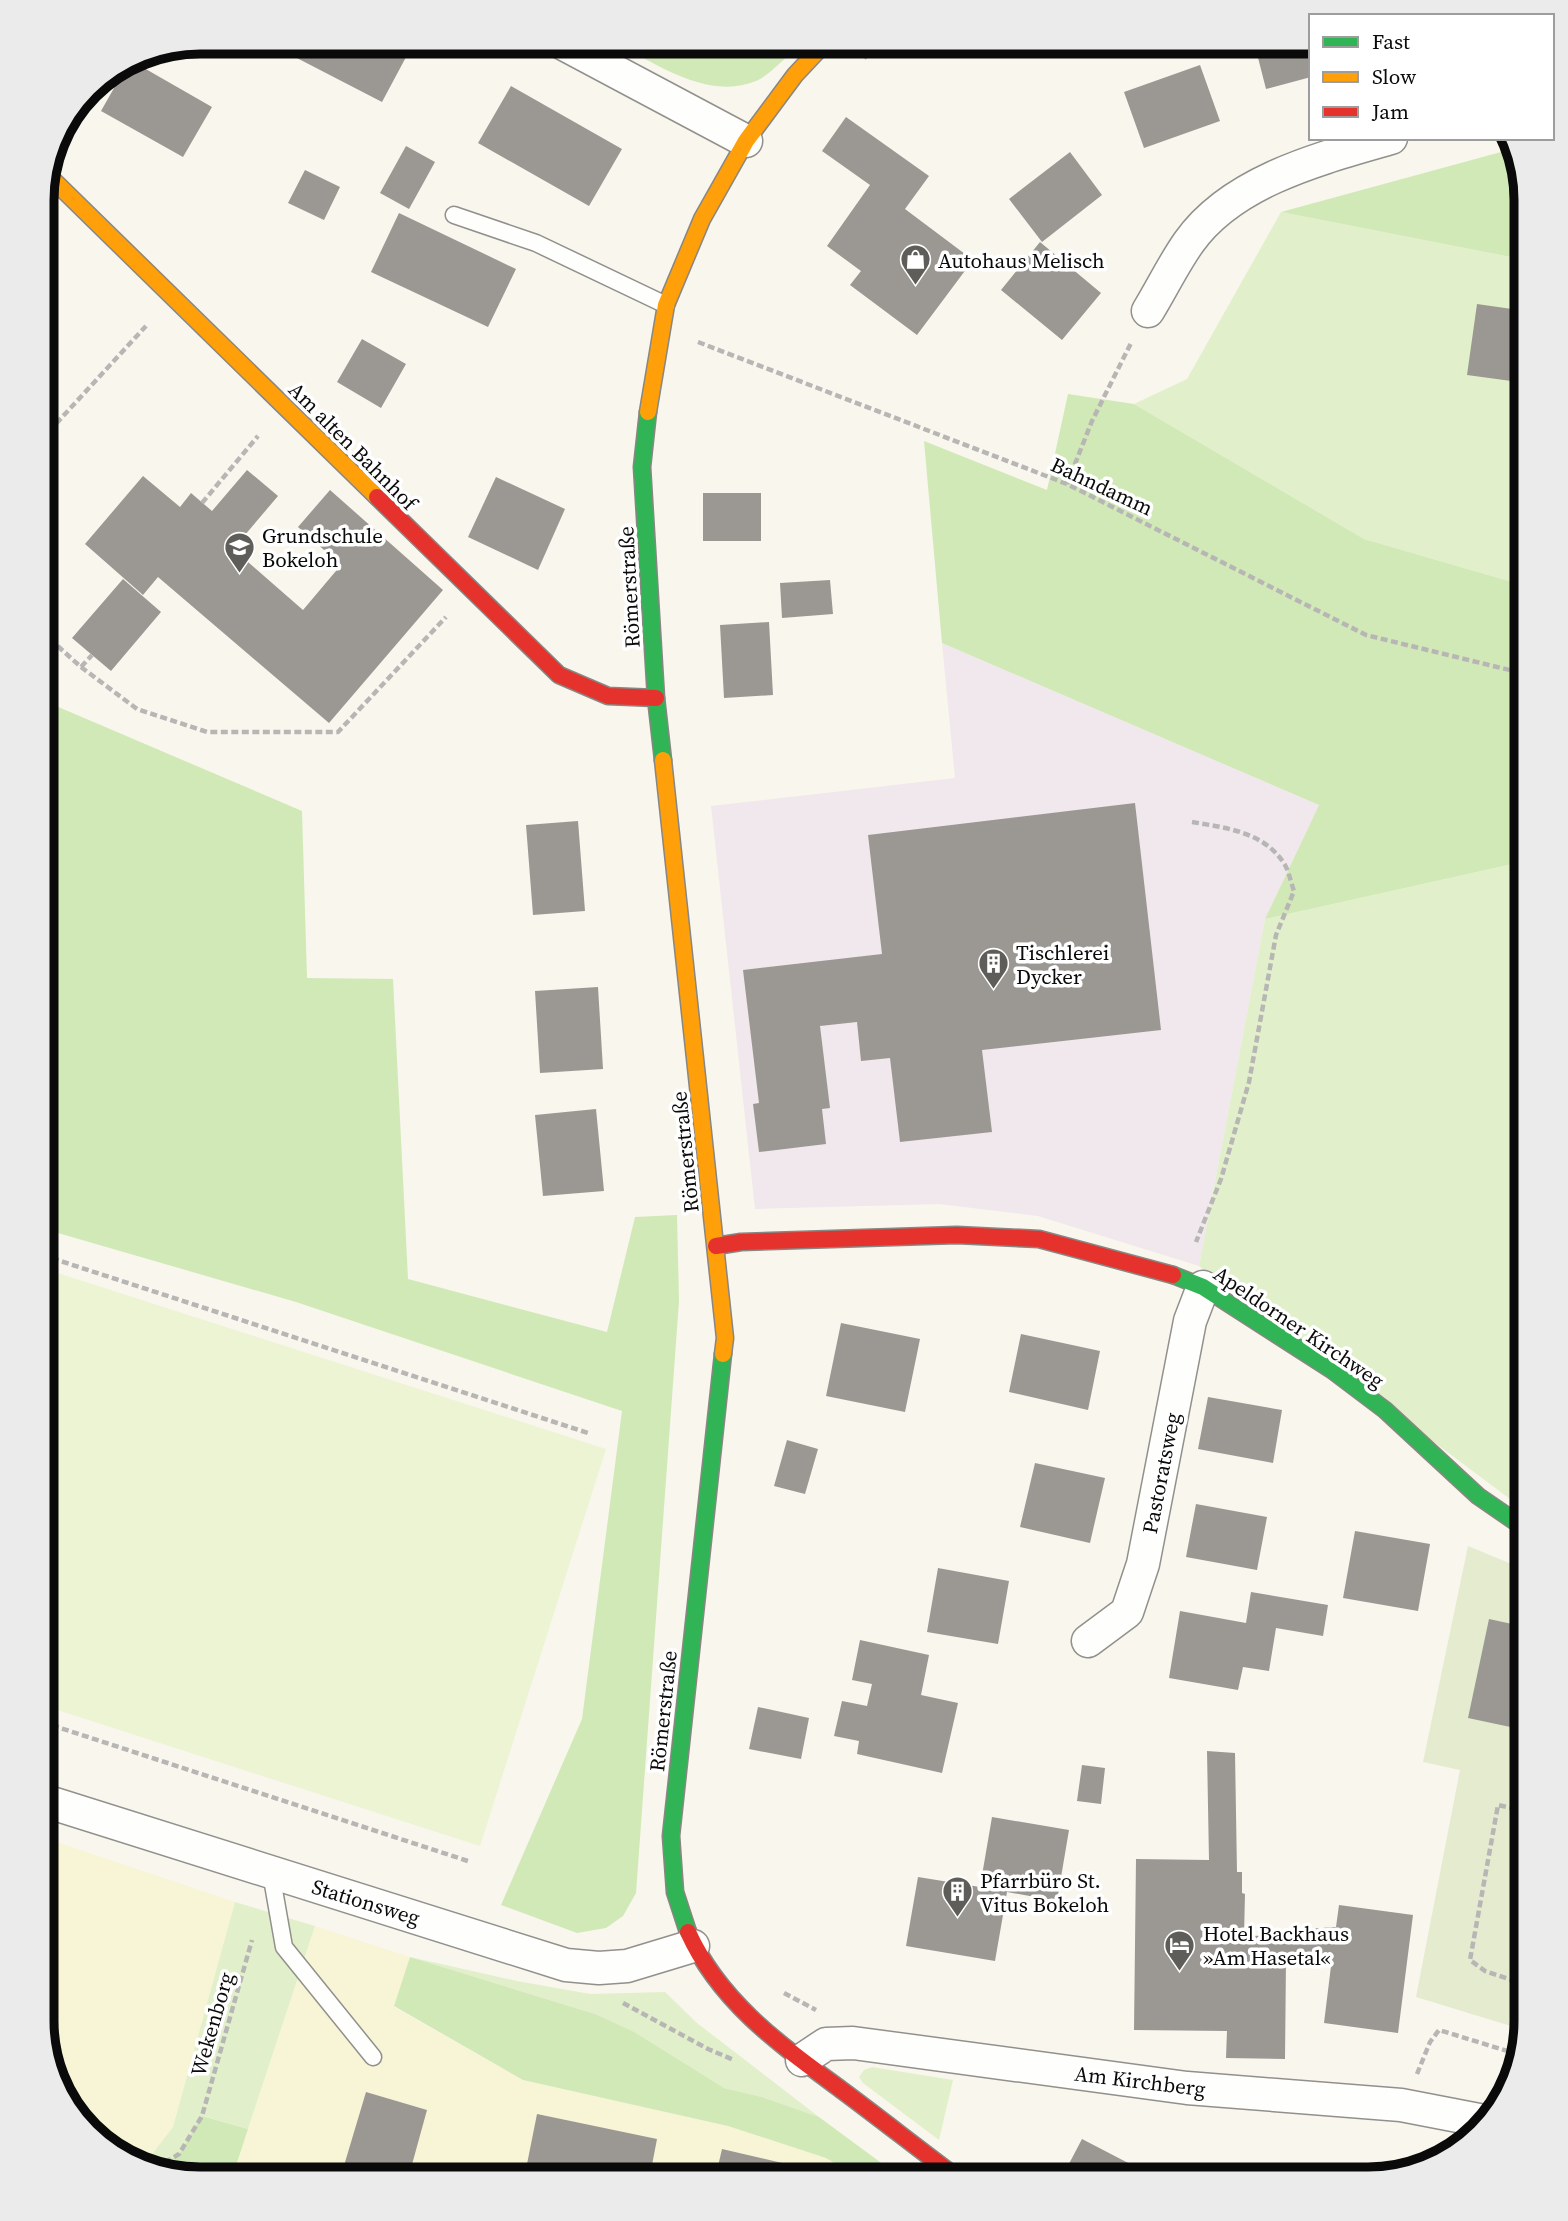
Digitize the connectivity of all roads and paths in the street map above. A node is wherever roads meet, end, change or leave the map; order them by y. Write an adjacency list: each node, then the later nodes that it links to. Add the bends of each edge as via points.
1 (583, 54): 4 (street)
2 (814, 55): 4 (street, Römerstraße)
3 (1384, 140): 9 (street, via 1314,160 1260,184 1217,212 1190,241)
4 (746, 141): 8 (street, Römerstraße, via 702,219)
5 (55, 182): 7 (street, Am alten Bahnhof)
6 (454, 215): 8 (lane, via 536,243)
7 (172, 297): 11 (street, Am alten Bahnhof); 12 (path)
8 (666, 305): 10 (street, Römerstraße)
9 (1148, 311): 13 (path, via 1092,421)
10 (661, 327): 13 (path, Bahndamm); 20 (street, Römerstraße, via 642,467)
11 (283, 405): 14 (path); 15 (street, Am alten Bahnhof)
12 (55, 425)
13 (1067, 484): 19 (path, Bahndamm, via 1366,635)
14 (202, 503)
15 (471, 591): 18 (path, via 338,732 207,732 137,709); 20 (street, Am alten Bahnhof, via 559,675 608,696)
16 (55, 643): 18 (path)
17 (92, 655): 18 (path)
18 (81, 667)
19 (1514, 671)
20 (656, 698): 22 (street, Römerstraße)
21 (1192, 822): 24 (path, via 1229,828 1264,841 1285,866 1294,891 1276,935 1249,1082)
22 (716, 1246): 24 (street, Apeldorner Kirchweg, via 957,1235 1039,1240); 34 (street, Römerstraße, via 725,1338 671,1836 671,1878)
23 (54, 1259): 25 (path)
24 (1193, 1282): 26 (street, Apeldorner Kirchweg, via 1332,1370 1385,1410 1478,1496); 27 (street, Pastoratsweg, via 1190,1321 1143,1564 1127,1612)
25 (591, 1434)
26 (1514, 1521)
27 (1088, 1642)
28 (54, 1726): 31 (path)
29 (54, 1804): 32 (street, Stationsweg)
30 (1514, 1808): 35 (path, via 1498,1805 1470,1960 1485,1971)
31 (471, 1862)
32 (271, 1873): 34 (street, Stationsweg, via 566,1965 627,1966); 36 (lane, via 284,1947)
33 (252, 1939): 41 (path, Wekenborg, via 202,2116 178,2154)
34 (693, 1946): 38 (street, Römerstraße, via 738,2006)
35 (1514, 1980)
36 (373, 2057)
37 (1509, 2057): 39 (path)
38 (802, 2060): 40 (street, Am Kirchberg, via 826,2045 853,2043 1187,2088); 42 (street, Römerstraße)
39 (1499, 2085)
40 (1483, 2111)
41 (165, 2163)
42 (943, 2167)

